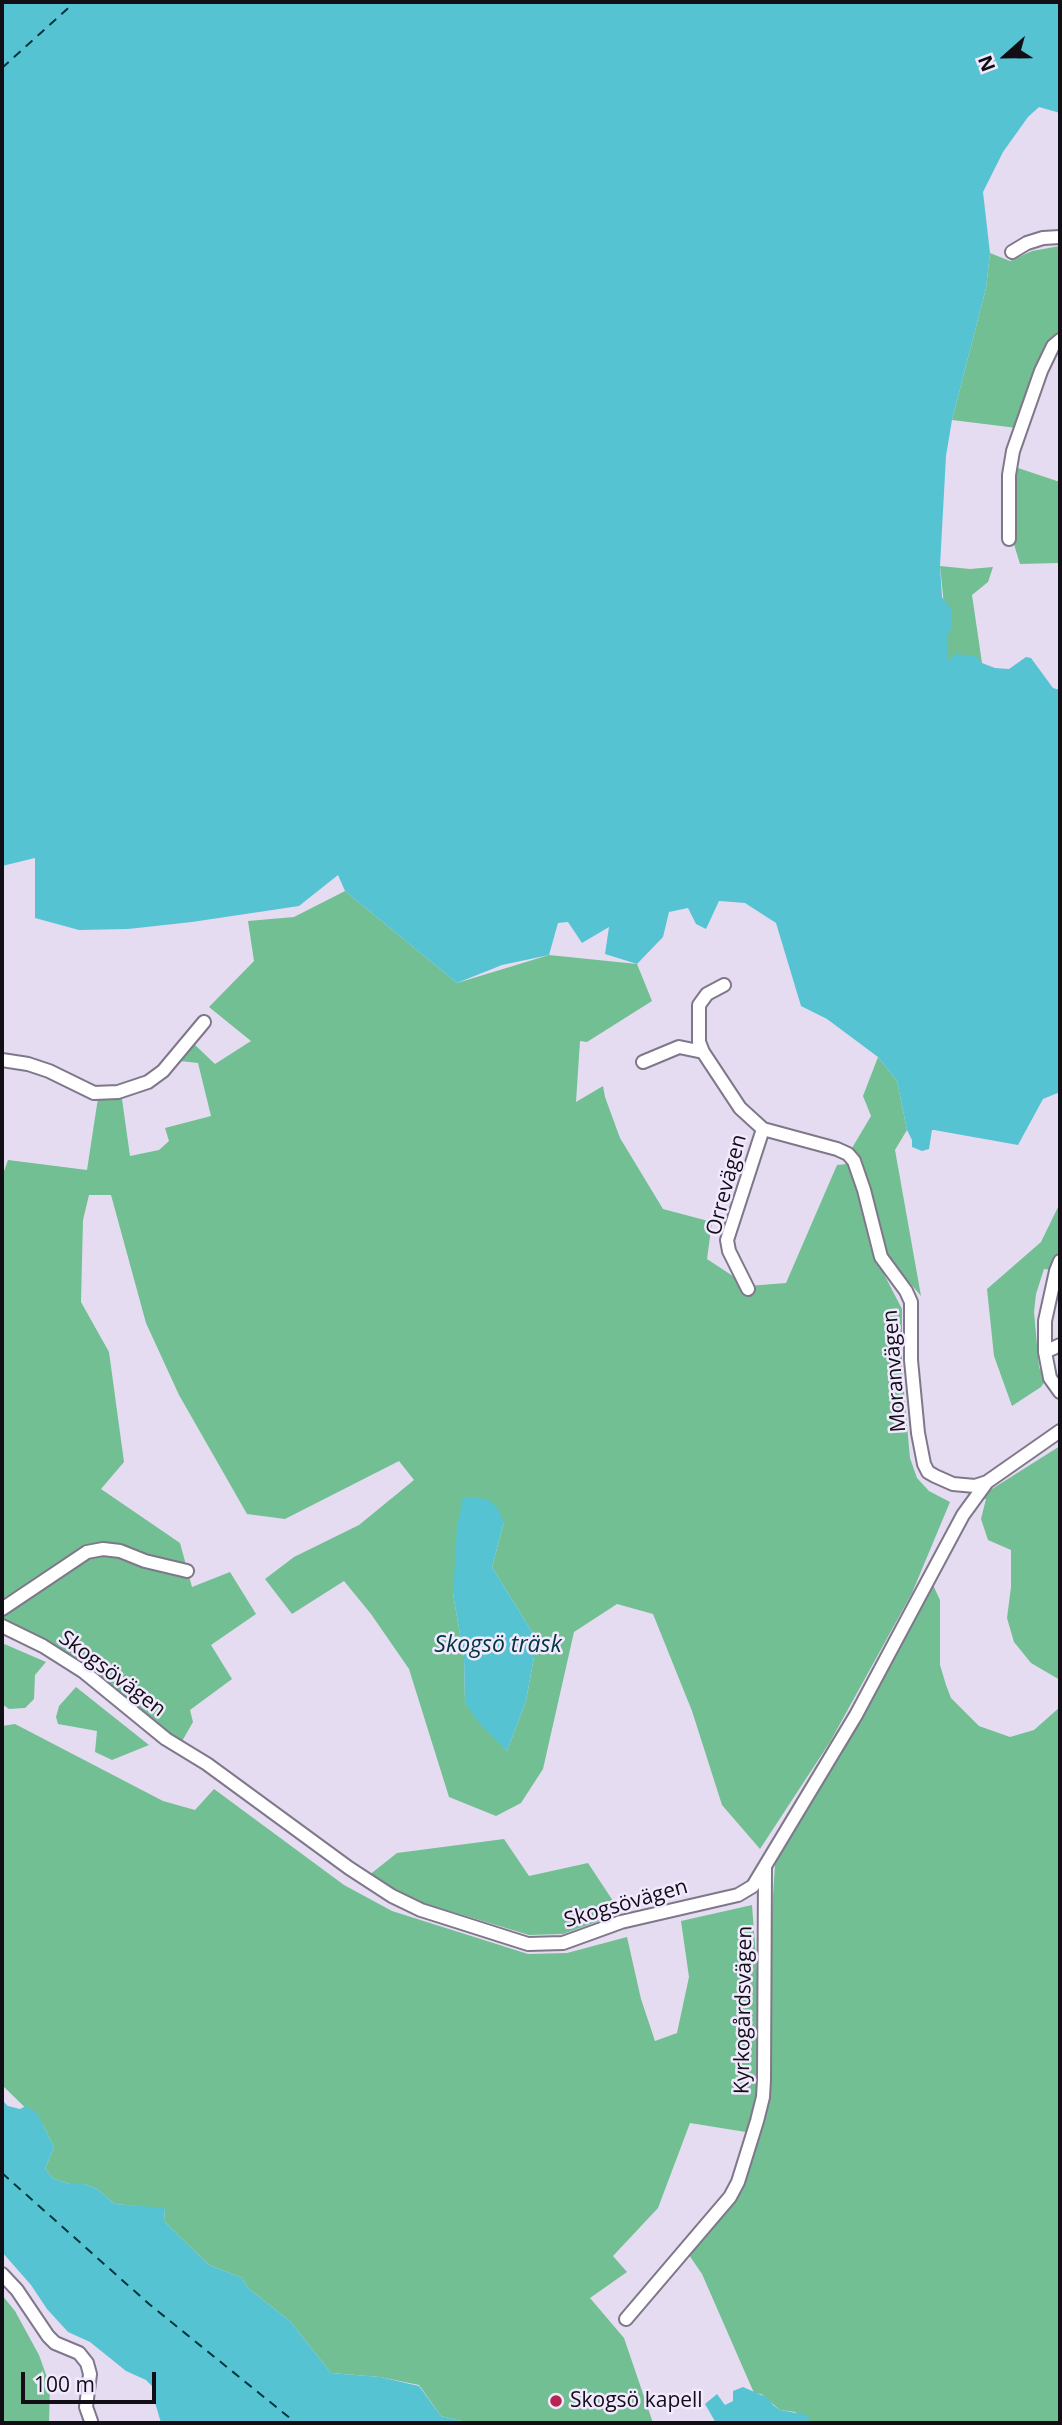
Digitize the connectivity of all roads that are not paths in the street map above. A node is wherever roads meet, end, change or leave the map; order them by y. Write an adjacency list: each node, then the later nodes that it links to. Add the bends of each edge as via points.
1 (1060, 237): 2 (street, via 1043,238)
2 (1012, 252)
3 (1060, 340): 4 (street, via 1041,372 1013,451)
4 (1009, 539)
5 (724, 985): 7 (street, Moranvägen, via 707,994 699,1005)
6 (204, 1022): 8 (street, via 163,1072 118,1092 94,1093 49,1071)
7 (703, 1052): 9 (street, via 679,1047); 10 (street, Moranvägen, via 740,1108)
8 (2, 1060)
9 (643, 1062)
10 (762, 1129): 12 (street, Orrevägen, via 727,1240); 17 (street, Moranvägen, via 838,1150 854,1161 881,1257 911,1302 911,1360 924,1464 928,1472 953,1484)
11 (1060, 1261): 14 (street, via 1045,1321)
12 (748, 1289)
13 (1060, 1345): 14 (street)
14 (1045, 1352): 15 (street, via 1050,1378)
15 (1060, 1392)
16 (1060, 1431): 17 (street, Skogsövägen)
17 (987, 1482): 21 (street, Skogsövägen, via 963,1515 856,1715)
18 (187, 1571): 19 (street, via 120,1551 88,1552)
19 (2, 1609)
20 (2, 1626): 21 (street, Skogsövägen, via 84,1672 166,1739 376,1887 421,1910 478,1929 528,1944 563,1943 621,1922 738,1895 753,1886)
21 (765, 1867): 23 (street, Kyrkogårdsvägen, via 763,2097 746,2158 730,2197)
22 (2, 2274): 24 (street, via 48,2336 87,2362 86,2407)
23 (626, 2319)
24 (91, 2421)

